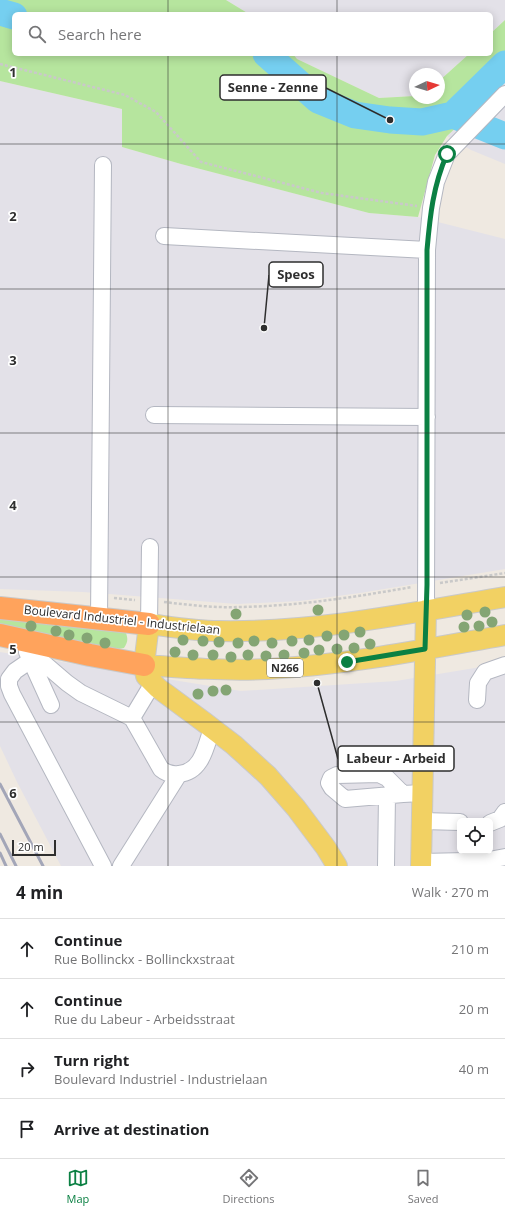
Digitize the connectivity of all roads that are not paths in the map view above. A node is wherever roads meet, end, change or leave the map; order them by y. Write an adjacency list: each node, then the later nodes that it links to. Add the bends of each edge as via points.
1 (505, 94): 4 (street, via 447,154 436,182)
2 (103, 165): 10 (street)
3 (164, 236): 4 (street)
4 (427, 250): 6 (street)
5 (154, 415): 6 (street)
6 (427, 416): 11 (street)
7 (150, 547): 12 (street)
8 (505, 597): 11 (main road, Boulevard Industriel - Industrielaan)
9 (0, 608): 10 (highway, Boulevard Industriel - Industrielaan)
10 (99, 608): 12 (highway, Boulevard Industriel - Industrielaan)
11 (426, 610): 12 (main road, Boulevard Industriel - Industrielaan, via 354,622 268,630 190,630); 16 (main road)
12 (149, 624): 19 (main road)
13 (0, 635): 15 (highway, N266)
14 (505, 635): 16 (main road, N266)
15 (22, 640): 17 (street); 19 (highway, N266, via 90,655)
16 (425, 649): 19 (main road, N266, via 312,666); 25 (main road)
17 (31, 660): 21 (street); 22 (street, via 41,661 81,693); 33 (street, via 10,676 9,686)
18 (505, 665): 20 (street, via 485,672 478,683)
19 (148, 674): 22 (street); 23 (main road)
20 (477, 700)
21 (51, 705)
22 (132, 718): 24 (street, via 161,769 168,774)
23 (212, 728): 24 (street, via 197,765 188,772); 35 (main road, via 268,776 296,808)
24 (179, 774): 34 (street)
25 (422, 792): 27 (main road); 36 (street, via 395,795)
26 (505, 812): 29 (street, via 500,819)
27 (422, 821): 28 (street); 31 (main road)
28 (457, 822)
29 (493, 822)
30 (505, 857): 32 (street)
31 (421, 864): 32 (street)
32 (458, 864)
33 (103, 866)
34 (121, 866)
35 (337, 866)
36 (386, 866)

